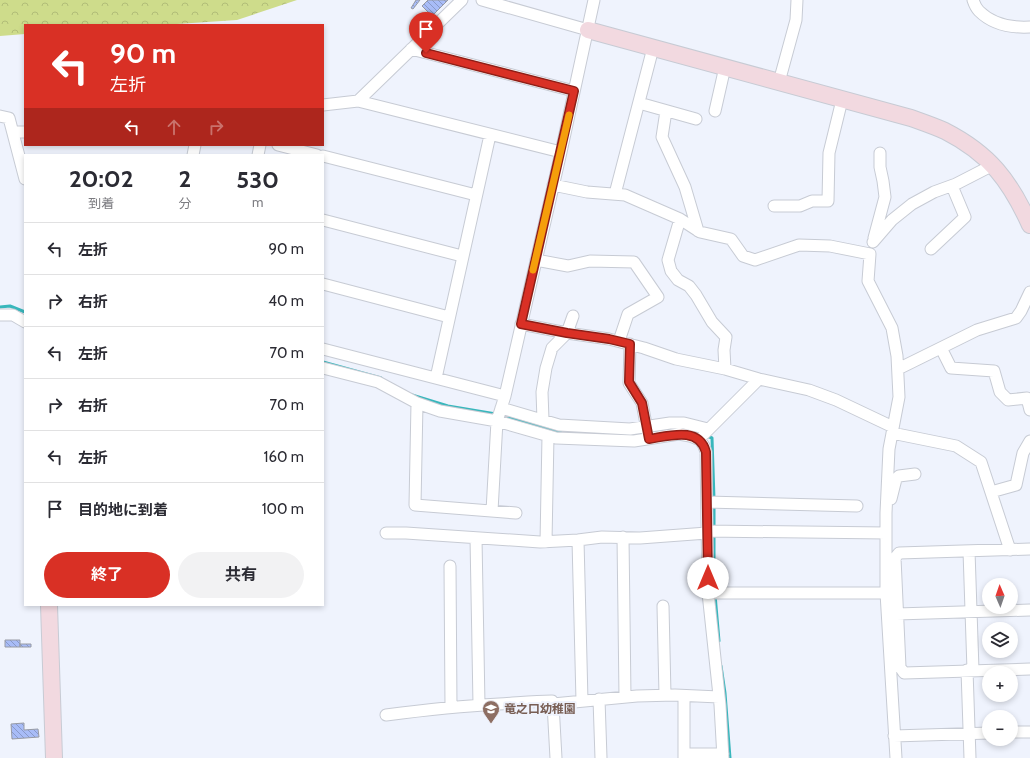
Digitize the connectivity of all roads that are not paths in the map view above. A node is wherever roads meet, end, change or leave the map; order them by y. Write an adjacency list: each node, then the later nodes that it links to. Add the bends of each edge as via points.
1 (462, 0): 9 (street)
2 (482, 0): 7 (street)
3 (594, 0): 7 (street)
4 (797, 0): 11 (street, via 796,20)
5 (972, 0): 6 (street, via 978,11 999,24)
6 (1030, 27)
7 (588, 30): 8 (street); 12 (street)
8 (653, 48): 10 (street); 15 (street)
9 (411, 49): 12 (street); 14 (street)
10 (725, 67): 11 (street); 18 (street)
11 (778, 82): 13 (street)
12 (574, 91): 25 (street)
13 (842, 100): 29 (street, via 911,118 945,131 982,154); 35 (street, via 830,153 828,201 812,201 800,206)
14 (358, 101): 16 (street); 23 (street)
15 (639, 103): 17 (street); 33 (street)
16 (324, 105)
17 (666, 111): 20 (street); 39 (street, via 662,137 685,187)
18 (715, 111)
19 (0, 116): 21 (street, via 9,118)
20 (696, 120)
21 (13, 132): 22 (street); 30 (street)
22 (24, 132)
23 (490, 135): 25 (street); 34 (street)
24 (282, 146): 27 (street)
25 (561, 152): 31 (street)
26 (880, 153): 40 (street, via 885,197)
27 (313, 154)
28 (324, 156): 34 (street)
29 (992, 165): 32 (street); 38 (street, via 1018,200)
30 (24, 176)
31 (553, 185): 33 (street, via 587,192); 44 (street)
32 (952, 186): 40 (street, via 912,204 892,220); 41 (street, via 965,217)
33 (616, 194): 36 (street, via 625,195)
34 (476, 196): 43 (street)
35 (774, 206)
36 (680, 219): 39 (street); 58 (street, via 668,260 671,271 678,280 689,286 712,322 726,337)
37 (324, 220): 43 (street)
38 (1030, 225)
39 (698, 231): 42 (street, via 731,239 743,256 755,260 799,245 830,246)
40 (873, 242): 42 (street)
41 (931, 249)
42 (870, 254): 57 (street, via 868,281 892,328)
43 (462, 256): 49 (street)
44 (536, 260): 51 (street); 53 (street, via 568,266 590,261 634,262 658,297 628,314)
45 (324, 284): 49 (street)
46 (1030, 292): 54 (street, via 1016,318 977,330)
47 (0, 315): 50 (street, via 13,315)
48 (573, 316): 52 (street)
49 (449, 317): 59 (street)
50 (24, 321)
51 (521, 324): 52 (street); 61 (street)
52 (567, 333): 53 (street); 65 (street, via 552,348 546,368 542,392)
53 (625, 343): 58 (street, via 676,359); 68 (street, via 629,382 642,403)
54 (941, 348): 57 (street); 64 (street, via 951,368 994,371 1000,392 1008,400 1027,398)
55 (324, 349): 59 (street)
56 (324, 368): 62 (street, via 378,382)
57 (898, 369): 67 (street, via 899,397)
58 (726, 370): 60 (street)
59 (436, 378): 61 (street)
60 (759, 380): 67 (street, via 809,390 836,400); 69 (street)
61 (505, 396): 63 (street)
62 (417, 403): 66 (street, via 440,411); 76 (street, via 414,505)
63 (501, 408): 65 (street); 66 (street)
64 (1030, 410)
65 (543, 420): 68 (street, via 559,425 630,430)
66 (497, 421): 70 (street); 76 (street)
67 (892, 430): 73 (street, via 956,446 981,462); 78 (street)
68 (648, 434): 69 (street, via 670,423 684,423); 70 (street, via 634,441)
69 (704, 434): 74 (street)
70 (548, 436): 85 (street)
71 (1030, 441): 73 (street, via 1023,453 1016,485)
72 (915, 474): 78 (street, via 899,476 896,479)
73 (991, 492): 86 (street)
74 (712, 502): 75 (street); 79 (street)
75 (857, 506)
76 (492, 511): 77 (street)
77 (516, 513)
78 (886, 513): 81 (street)
79 (711, 532): 81 (street); 82 (street); 90 (street)
80 (386, 533): 83 (street)
81 (886, 533): 91 (street)
82 (623, 537): 84 (street); 101 (street)
83 (476, 538): 85 (street); 106 (street)
84 (578, 540): 85 (street); 104 (street)
85 (546, 542)
86 (1010, 550): 87 (street); 88 (street)
87 (1030, 550)
88 (969, 551): 95 (street); 96 (street, via 899,554 895,558)
89 (450, 566): 107 (street)
90 (713, 593): 91 (street); 102 (street)
91 (886, 593): 113 (street)
92 (49, 606): 116 (street)
93 (663, 606): 99 (street)
94 (1030, 610): 95 (street)
95 (971, 611): 96 (street); 98 (street)
96 (898, 614): 98 (street, via 900,667 904,673)
97 (1030, 668): 98 (street)
98 (970, 670): 111 (street)
99 (665, 695): 100 (street); 101 (street)
100 (684, 696): 102 (street); 114 (street)
101 (626, 697): 103 (street)
102 (719, 697): 115 (street)
103 (599, 699): 104 (street); 118 (street)
104 (582, 701): 105 (street)
105 (553, 704): 106 (street, via 541,701); 117 (street)
106 (479, 705): 107 (street)
107 (451, 707): 108 (street)
108 (386, 715)
109 (1018, 732): 110 (street)
110 (1030, 732)
111 (969, 733): 112 (street); 113 (street); 120 (street)
112 (982, 733)
113 (894, 736): 119 (street)
114 (684, 756): 115 (street)
115 (723, 756)
116 (54, 758)
117 (556, 758)
118 (601, 758)
119 (896, 758)
120 (970, 758)

